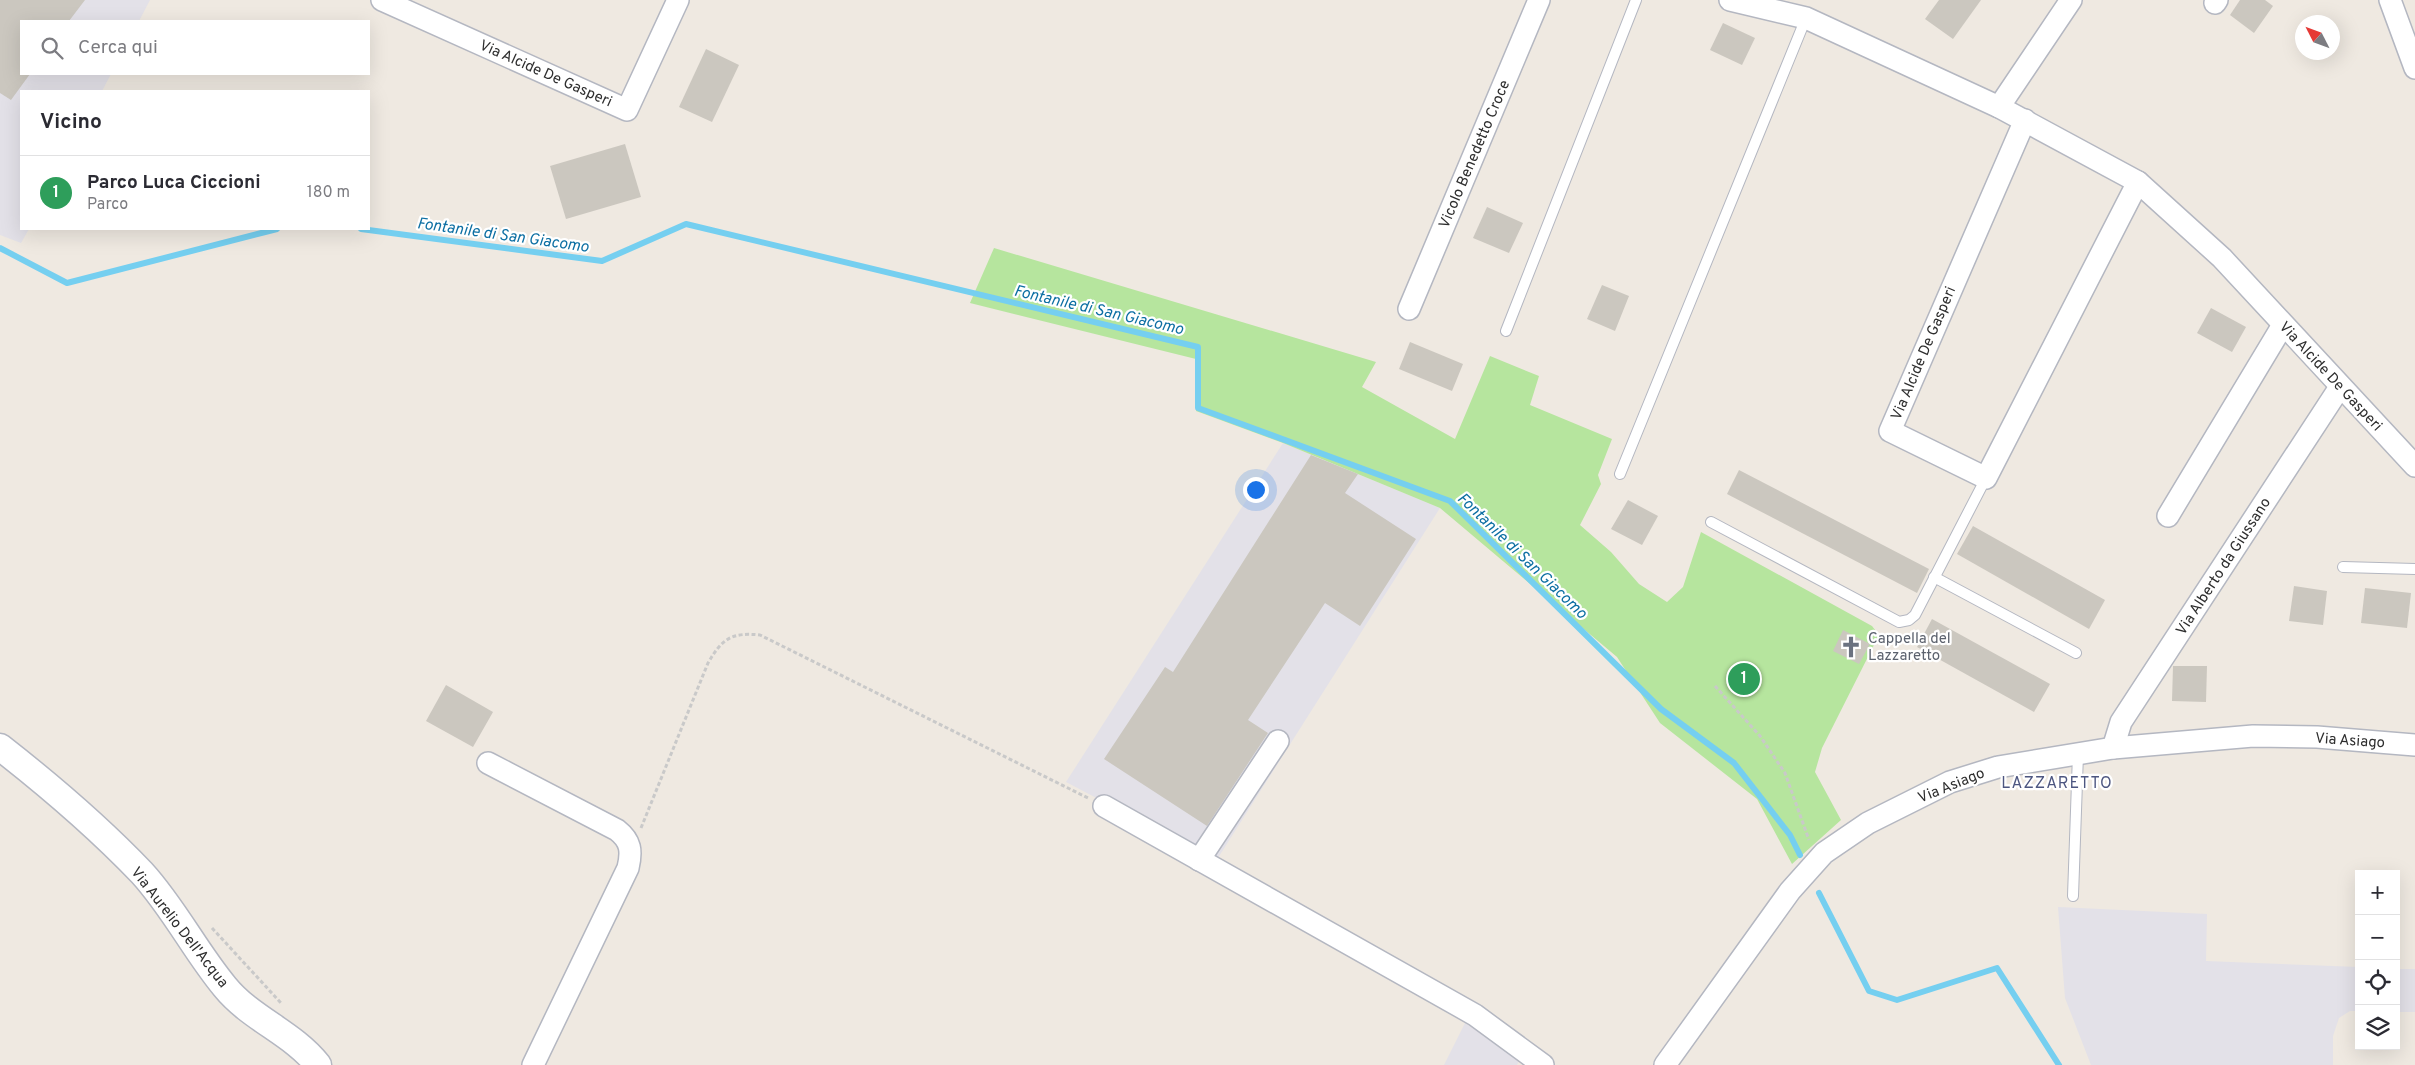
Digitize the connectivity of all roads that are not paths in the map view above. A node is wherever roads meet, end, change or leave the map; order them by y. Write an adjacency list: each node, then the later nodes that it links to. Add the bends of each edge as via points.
1 (382, 0): 2 (street, Via Alcide De Gasperi, via 626,110)
2 (678, 0)
3 (1539, 0): 13 (street, Vicolo Benedetto Croce)
4 (1636, 0): 15 (lane)
5 (1730, 0): 8 (street, Via Alcide De Gasperi)
6 (2071, 0): 10 (street)
7 (2390, 0): 9 (street)
8 (1806, 18): 10 (street, Via Alcide De Gasperi); 18 (lane)
9 (2415, 68)
10 (1999, 107): 11 (street, Via Alcide De Gasperi)
11 (2025, 120): 12 (street, Via Alcide De Gasperi); 19 (street, Via Alcide De Gasperi, via 1890,431)
12 (2138, 182): 14 (street, Via Alcide De Gasperi, via 2222,258); 19 (street)
13 (1408, 309)
14 (2283, 324): 16 (street, Via Alcide De Gasperi); 20 (street)
15 (1506, 331)
16 (2340, 387): 17 (street, Via Alcide De Gasperi); 29 (street, Via Alberto da Giussano, via 2121,722)
17 (2415, 466)
18 (1620, 474)
19 (1986, 478): 24 (lane)
20 (2168, 516)
21 (1711, 522): 24 (lane, via 1900,622 1914,615)
22 (2343, 566): 23 (lane)
23 (2415, 569)
24 (1934, 578): 25 (lane)
25 (2076, 653)
26 (1278, 741): 33 (street)
27 (2415, 745): 29 (street, Via Asiago, via 2317,737 2253,736)
28 (0, 746): 35 (street, Via Aurelio Dell'Acqua, via 46,782 142,874 225,988)
29 (2113, 748): 30 (street, Via Asiago)
30 (2078, 754): 34 (lane); 38 (street, Via Asiago, via 1998,766 1950,782 1868,823 1824,853 1790,891)
31 (488, 763): 36 (street, via 616,830 626,837 632,852 628,868)
32 (1104, 806): 33 (street)
33 (1199, 860): 37 (street, via 1475,1015)
34 (2073, 896)
35 (318, 1065)
36 (533, 1065)
37 (1543, 1065)
38 (1665, 1065)

